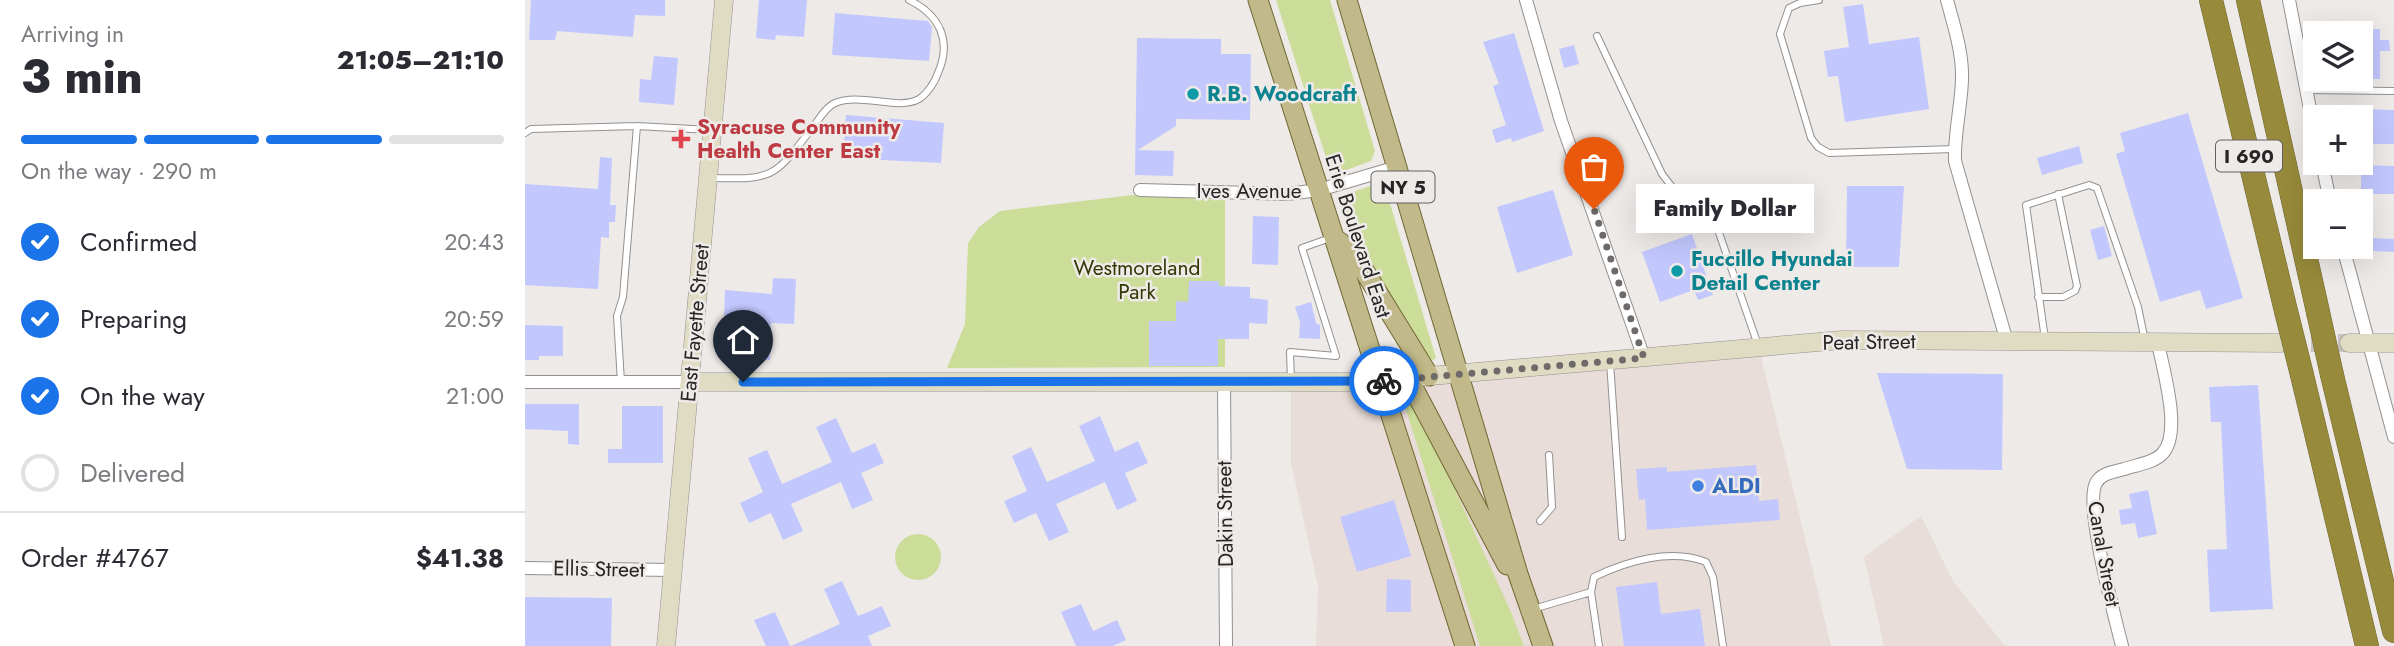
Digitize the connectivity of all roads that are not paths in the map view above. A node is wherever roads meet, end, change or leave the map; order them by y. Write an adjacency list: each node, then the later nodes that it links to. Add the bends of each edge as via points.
1 (724, 0): 16 (street, East Fayette Street)
2 (909, 0): 20 (lane, via 926,8 940,25 946,56 922,97 911,102 847,99 831,104 784,165 762,178)
3 (1258, 0): 22 (main road, Erie Boulevard East)
4 (1347, 0): 19 (main road, NY 5)
5 (1527, 0): 35 (street, via 1560,121)
6 (1819, 0): 18 (lane, via 1789,9 1780,34 1811,138 1818,147 1829,153)
7 (1947, 0): 18 (street, via 1959,41 1962,79)
8 (2211, 0): 62 (highway, I 690, bridge)
9 (2248, 0): 54 (highway, I 690, bridge)
10 (2289, 0): 12 (street)
11 (1597, 36): 34 (lane, via 1662,174 1717,227)
12 (2303, 70)
13 (2373, 91): 14 (lane)
14 (2394, 91)
15 (637, 126): 16 (lane); 17 (lane, via 531,129); 42 (lane, via 623,297 617,316)
16 (712, 130): 20 (street, East Fayette Street)
17 (525, 133)
18 (1954, 149): 27 (street)
19 (1397, 167): 22 (street, Ives Avenue); 37 (main road, NY 5)
20 (708, 178): 43 (street, East Fayette Street)
21 (1140, 190): 22 (street, Ives Avenue, via 1287,194)
22 (1319, 190): 24 (main road, Erie Boulevard East)
23 (2058, 194): 26 (lane, via 2026,205); 26 (lane, via 2077,286 2063,297); 29 (lane, via 2089,185 2097,188)
24 (1334, 236): 38 (main road, via 1365,272); 40 (main road, Erie Boulevard East); 44 (lane, via 1302,248 1336,356 1290,352)
25 (2346, 259): 32 (street)
26 (2038, 298): 28 (lane)
27 (2007, 342): 28 (street, Peat Street); 34 (street, Peat Street, via 1842,340)
28 (2045, 342): 29 (street, Peat Street)
29 (2152, 343): 30 (street, Peat Street); 61 (street, Canal Street, via 2170,402 2171,429 2165,452 2155,460 2103,475 2093,495)
30 (2281, 343)
31 (2349, 343): 32 (street)
32 (2369, 343): 33 (street); 46 (street)
33 (2394, 343)
34 (1759, 348): 35 (street, Peat Street)
35 (1644, 358): 36 (street, Peat Street)
36 (1610, 360): 37 (street, Peat Street); 49 (lane)
37 (1458, 373): 38 (street, Peat Street); 53 (main road, NY 5)
38 (1429, 376): 39 (street, Peat Street)
39 (1408, 378): 40 (street, Peat Street); 53 (main road)
40 (1380, 381): 44 (street, Peat Street); 57 (main road, Erie Boulevard East)
41 (525, 382): 42 (street)
42 (621, 382): 43 (street)
43 (690, 382): 45 (street, Peat Street); 51 (street, East Fayette Street)
44 (1291, 382): 45 (street, Peat Street)
45 (1224, 383): 56 (street, Dakin Street)
46 (2394, 437)
47 (1549, 455): 48 (lane, via 1552,507)
48 (1540, 521)
49 (1622, 537)
50 (525, 568): 51 (street, Ellis Street)
51 (673, 570): 55 (street, East Fayette Street)
52 (1591, 592): 53 (lane); 59 (lane); 60 (lane, via 1594,577 1616,566 1677,554 1706,562 1713,577)
53 (1530, 609): 58 (main road, NY 5)
54 (2394, 631)
55 (666, 646)
56 (1226, 646)
57 (1465, 646)
58 (1543, 646)
59 (1599, 646)
60 (1723, 646)
61 (2122, 646)
62 (2367, 646)

